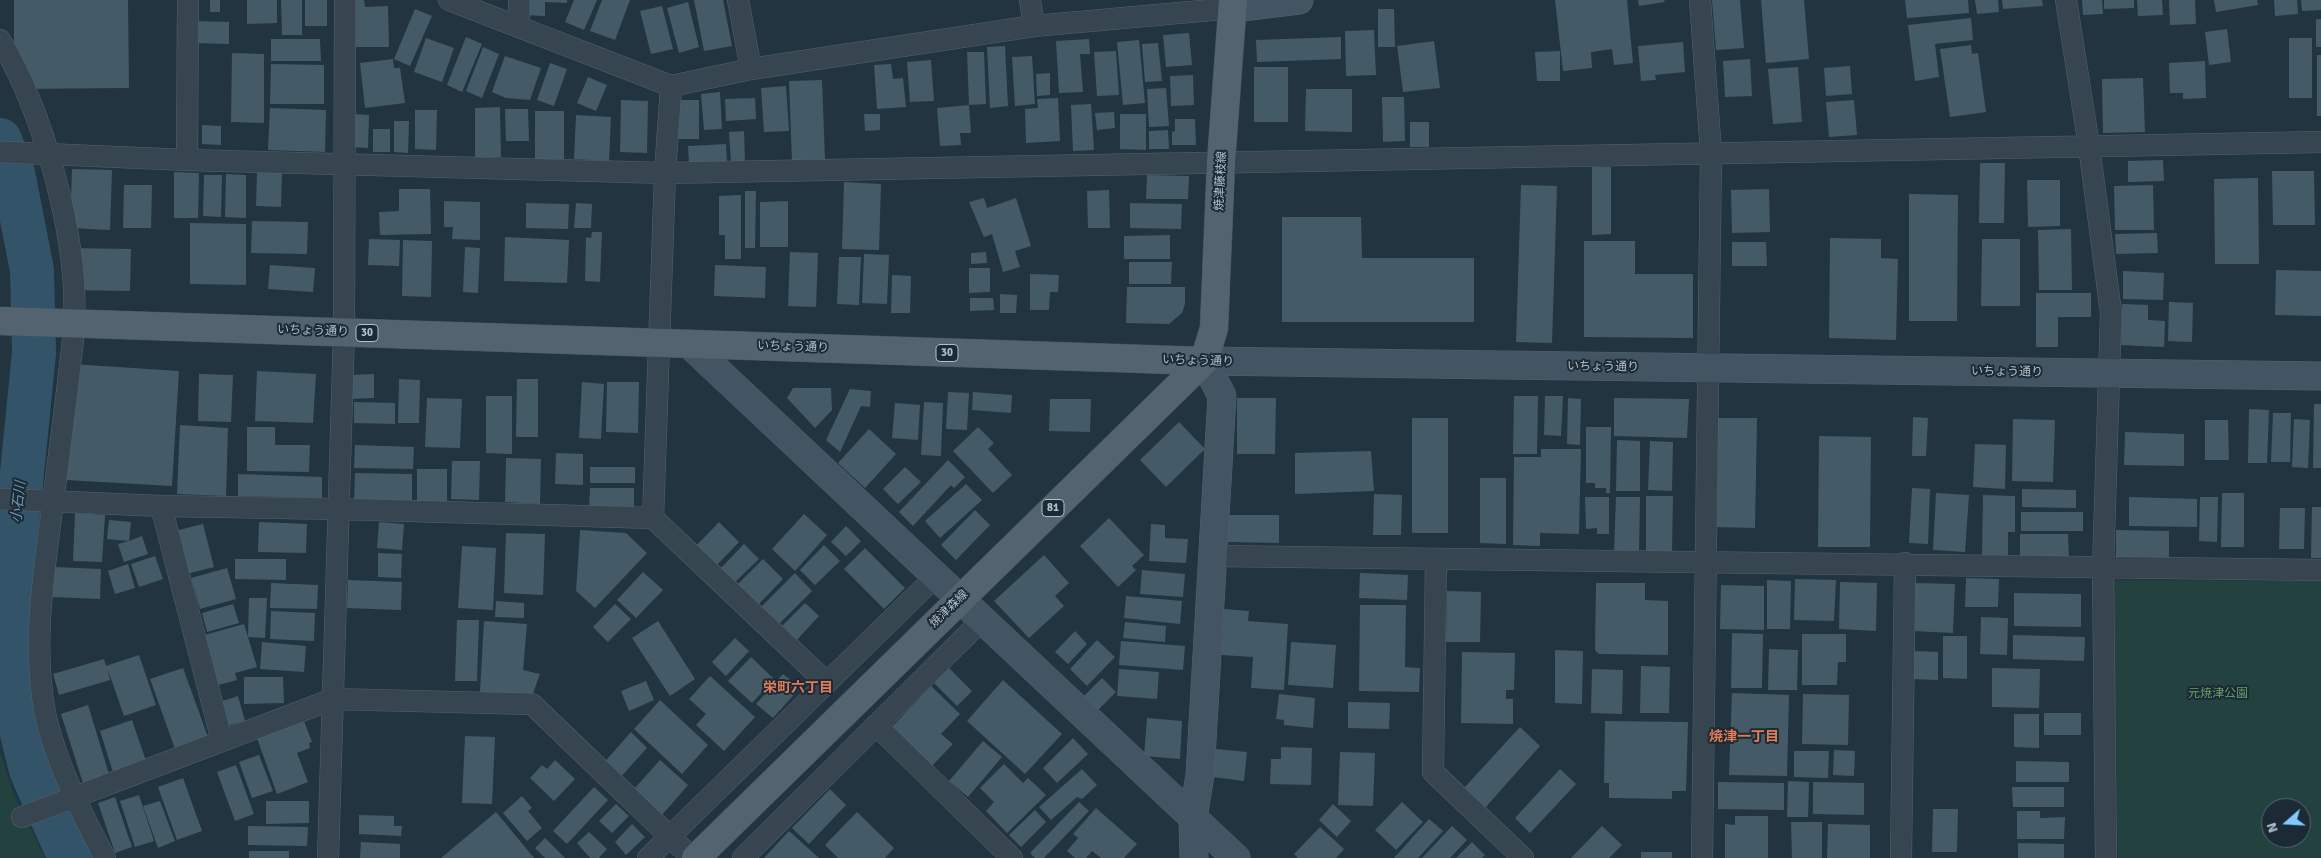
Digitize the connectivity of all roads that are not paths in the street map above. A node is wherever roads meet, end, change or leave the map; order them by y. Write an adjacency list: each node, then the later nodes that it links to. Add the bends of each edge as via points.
1 (188, 0): 21 (street)
2 (346, 0): 23 (street)
3 (449, 0): 11 (street)
4 (520, 0): 11 (street)
5 (738, 0): 14 (street)
6 (1030, 0): 12 (street)
7 (1299, 0): 10 (street)
8 (1700, 0): 19 (street)
9 (2066, 0): 17 (street)
10 (1233, 4): 12 (street); 22 (main road, 焼津藤枝線)
11 (519, 26): 15 (street)
12 (1034, 26): 14 (street)
13 (0, 40): 20 (street, via 28,95)
14 (750, 69): 15 (street)
15 (671, 86): 24 (street)
16 (2321, 142): 17 (street)
17 (2089, 146): 19 (street); 32 (street, via 2112,313)
18 (0, 152): 20 (street)
19 (1711, 153): 22 (street); 31 (street)
20 (48, 154): 21 (street); 26 (street, via 69,242)
21 (187, 160): 23 (street)
22 (1221, 162): 24 (street); 30 (main road, 焼津藤枝線, via 1214,328)
23 (343, 163): 24 (street); 27 (street)
24 (665, 173): 28 (street)
25 (7, 321): 26 (main road, 30)
26 (64, 323): 27 (main road, いちょう通り / 30); 35 (street)
27 (344, 332): 28 (main road, いちょう通り / 30); 37 (street)
28 (659, 343): 29 (main road, いちょう通り / 30); 38 (street)
29 (689, 344): 30 (main road, いちょう通り / 30); 45 (street)
30 (1204, 362): 31 (street, いちょう通り); 39 (street, via 1222,396); 46 (main road, 焼津森線 / 81)
31 (1708, 368): 32 (street, いちょう通り); 41 (street)
32 (2110, 373): 33 (street, いちょう通り); 43 (street)
33 (2321, 376)
34 (0, 499): 35 (street)
35 (50, 501): 36 (street); 52 (street, via 40,611 40,661 46,713)
36 (161, 506): 37 (street); 51 (street)
37 (338, 509): 38 (street); 49 (street)
38 (653, 518): 48 (street)
39 (1213, 556): 40 (street); 54 (street, via 1200,775)
40 (1436, 559): 41 (street); 64 (street, via 1433,772)
41 (1706, 563): 42 (street); 65 (street)
42 (1905, 563): 43 (street); 66 (street)
43 (2103, 568): 44 (street); 67 (street)
44 (2321, 570)
45 (936, 576): 46 (street); 48 (street)
46 (960, 599): 47 (street); 56 (main road, 焼津森線 / 81)
47 (982, 620): 50 (street); 54 (street)
48 (827, 683): 55 (street)
49 (333, 699): 51 (street); 55 (street, via 532,704); 58 (street)
50 (876, 725): 60 (street); 61 (street)
51 (222, 741): 52 (street)
52 (70, 799): 53 (street); 57 (street)
53 (22, 817)
54 (1193, 818): 62 (street); 63 (street)
55 (670, 836): 56 (street); 59 (street)
56 (697, 856)
57 (105, 858)
58 (328, 858)
59 (648, 858)
60 (743, 858)
61 (1012, 858)
62 (1194, 858)
63 (1236, 858)
64 (1523, 858)
65 (1702, 858)
66 (1901, 858)
67 (2106, 858)

